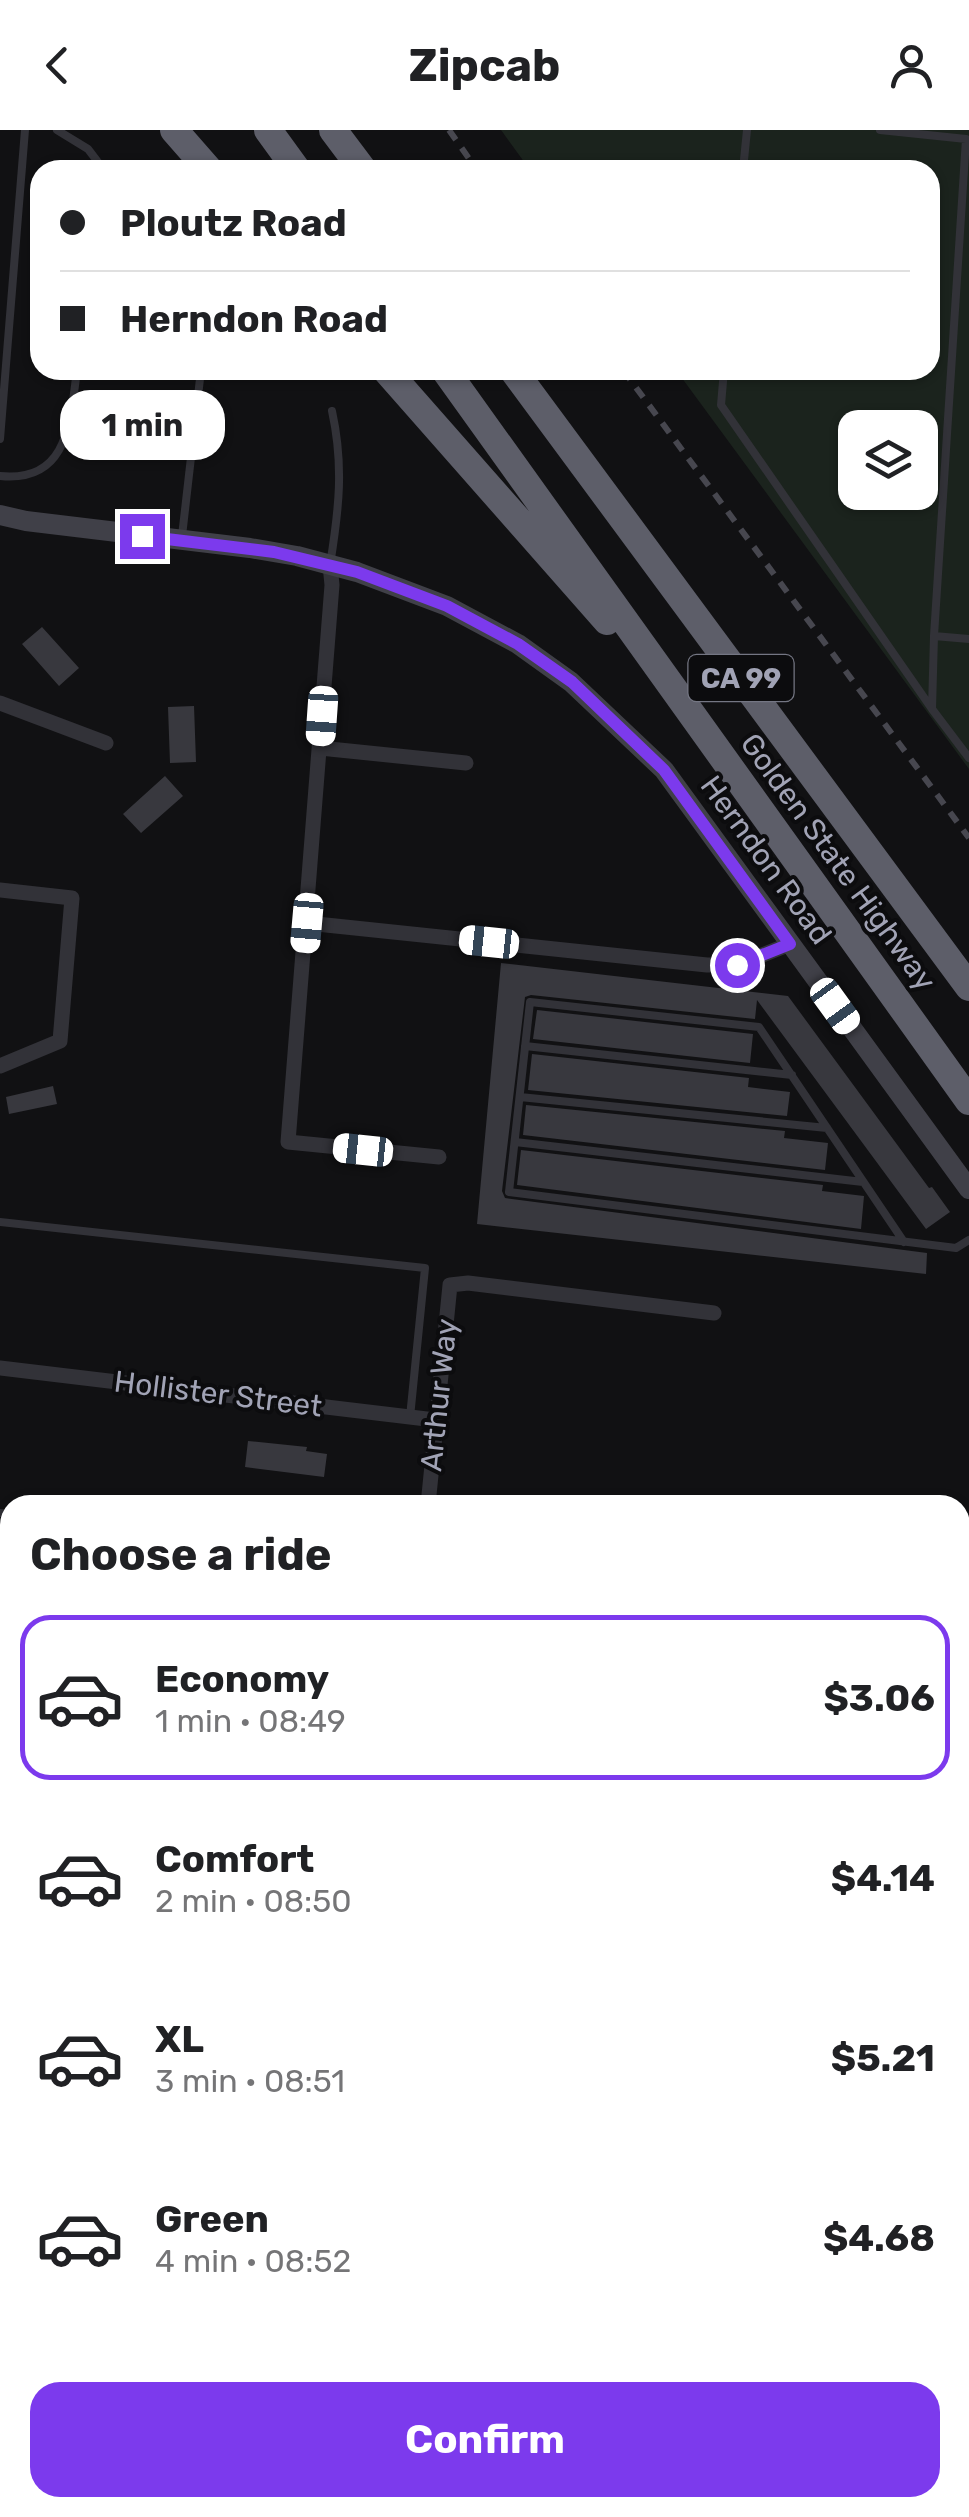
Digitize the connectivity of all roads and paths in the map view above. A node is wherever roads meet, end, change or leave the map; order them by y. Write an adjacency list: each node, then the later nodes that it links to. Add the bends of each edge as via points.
1 (25, 130): 20 (lane)
2 (56, 130): 8 (lane)
3 (174, 130): 9 (highway)
4 (268, 130): 10 (highway)
5 (333, 130): 11 (highway)
6 (747, 130): 12 (lane)
7 (880, 130): 25 (lane, via 966,139)
8 (96, 160)
9 (201, 160)
10 (290, 160)
11 (356, 160)
12 (744, 160)
13 (76, 380): 21 (lane, via 62,450 33,473)
14 (200, 380): 23 (lane)
15 (395, 380): 29 (highway)
16 (451, 380): 29 (highway, Golden State Highway / CA 99)
17 (520, 380): 37 (highway, Golden State Highway / CA 99)
18 (723, 380): 28 (lane, via 721,405)
19 (332, 410): 24 (lane, via 341,454)
20 (0, 439)
21 (0, 476)
22 (0, 515): 23 (street, Herndon Road)
23 (181, 540): 24 (street, Herndon Road)
24 (330, 565): 31 (street); 36 (street, Herndon Road, via 447,606 572,682 664,770)
25 (934, 636): 26 (lane); 28 (lane)
26 (969, 639)
27 (0, 703): 30 (street)
28 (932, 709): 32 (lane)
29 (707, 735): 42 (highway, Golden State Highway / CA 99)
30 (106, 743)
31 (320, 748): 33 (street); 35 (street)
32 (969, 758)
33 (466, 762)
34 (0, 890): 39 (street, via 72,898 60,1041)
35 (307, 923): 36 (street, via 707,965 737,965); 45 (street, via 288,1142)
36 (790, 944): 47 (street, Herndon Road)
37 (969, 987)
38 (525, 1046): 40 (lane); 40 (lane, via 530,1002 759,1026); 41 (lane)
39 (0, 1066)
40 (792, 1075): 43 (lane)
41 (520, 1097): 43 (lane); 44 (lane)
42 (969, 1101)
43 (827, 1128): 46 (lane)
44 (514, 1142): 46 (lane); 50 (lane, via 509,1192)
45 (439, 1157)
46 (864, 1182): 50 (lane)
47 (969, 1189)
48 (0, 1222): 53 (lane, via 424,1268)
49 (969, 1240): 50 (lane, via 956,1248)
50 (904, 1242)
51 (714, 1313): 54 (street, Arthur Way, via 450,1285)
52 (0, 1368): 53 (street, Hollister Street)
53 (410, 1417): 54 (street, Hollister Street)
54 (436, 1420): 55 (street, Arthur Way)
55 (429, 1495)

